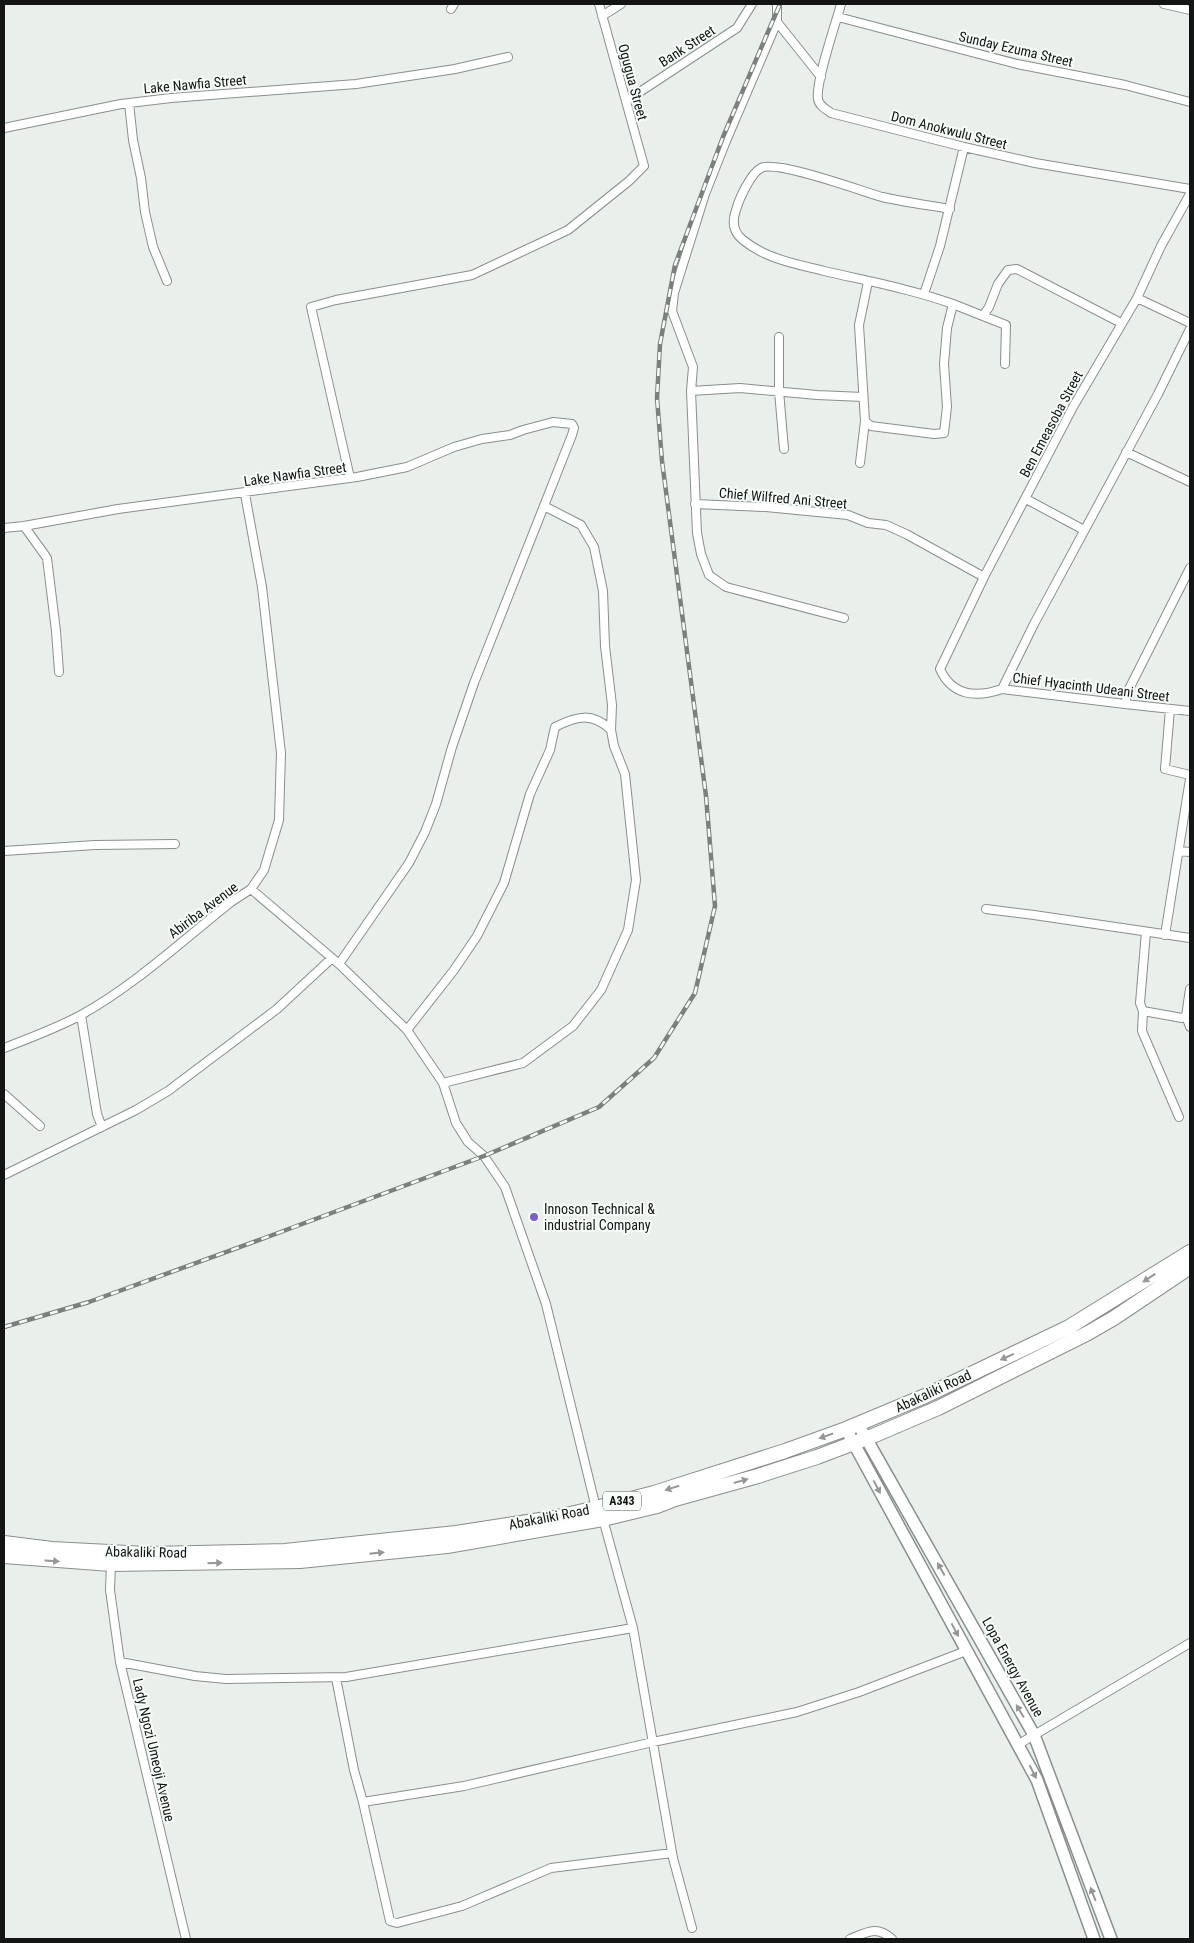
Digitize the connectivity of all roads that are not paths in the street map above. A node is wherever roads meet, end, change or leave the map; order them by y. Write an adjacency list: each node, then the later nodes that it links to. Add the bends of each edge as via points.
1 (599, 4): 8 (street, Ogugua Street)
2 (621, 4): 8 (street)
3 (752, 4): 13 (street, Bank Street, via 737,28)
4 (777, 4): 10 (street)
5 (841, 4): 9 (street, Dom Anokwulu Street)
6 (1164, 4): 7 (street)
7 (1190, 10)
8 (602, 16): 13 (street, Ogugua Street)
9 (838, 17): 12 (street, Dom Anokwulu Street); 14 (street, Sunday Ezuma Street, via 1017,64 1125,85)
10 (777, 22): 12 (street); 32 (street, via 705,194 674,293 672,311 692,367)
11 (508, 57): 15 (street, Lake Nawfia Street, via 455,70 356,84)
12 (821, 77): 17 (street, Dom Anokwulu Street, via 818,98 820,105 831,113)
13 (626, 101): 39 (street, Ogugua Street, via 644,166 568,230 472,275 311,307)
14 (1190, 102)
15 (129, 103): 16 (street, Lake Nawfia Street); 21 (street, via 145,212 153,248)
16 (4, 128)
17 (964, 147): 18 (street, Dom Anokwulu Street, via 1035,163); 20 (street)
18 (1190, 189)
19 (1190, 194): 24 (street, Ben Emeasoba Street)
20 (950, 209): 22 (street, via 883,197 792,170 770,166 761,168 738,202 733,220 742,240 778,260); 23 (street)
21 (167, 281)
22 (868, 282): 23 (street); 34 (street, via 859,325)
23 (924, 294): 25 (street)
24 (1137, 298): 27 (street); 28 (street, Ben Emeasoba Street)
25 (953, 304): 26 (street); 35 (street, via 944,364 947,407 944,434 871,426)
26 (983, 316): 28 (street, via 1008,270 1017,269); 31 (street, via 1006,325)
27 (1190, 322)
28 (1120, 323): 42 (street, Ben Emeasoba Street)
29 (1190, 329): 37 (street)
30 (779, 338): 33 (street)
31 (1005, 364)
32 (691, 391): 33 (street, via 740,388); 43 (street)
33 (779, 391): 34 (street); 36 (street)
34 (863, 397): 35 (street)
35 (865, 421): 38 (street)
36 (784, 449)
37 (1126, 452): 40 (street); 47 (street)
38 (860, 463)
39 (350, 478): 41 (street, Lake Nawfia Street); 44 (street, Lake Nawfia Street, via 407,467 482,439 510,435 552,422 569,423 574,428 572,435)
40 (1190, 482)
41 (245, 494): 45 (street, Lake Nawfia Street, via 118,509); 66 (street, Abiriba Avenue, via 262,587 281,754 279,820 264,870)
42 (1026, 499): 47 (street); 49 (street, Ben Emeasoba Street)
43 (695, 504): 49 (street, Chief Wilfred Ani Street, via 848,514 906,534); 52 (street, via 701,554 709,575 726,587)
44 (544, 506): 59 (street, via 581,525 594,547 603,591); 72 (street, via 474,683 424,832 409,863)
45 (24, 526): 46 (street, Lake Nawfia Street); 54 (street, via 47,558)
46 (4, 528)
47 (1084, 530): 55 (street)
48 (1190, 568): 50 (street)
49 (984, 578): 53 (street, Ben Emeasoba Street)
50 (1182, 586): 51 (street); 56 (street, via 1128,691)
51 (1190, 588)
52 (844, 618)
53 (940, 669): 55 (street, Chief Hyacinth Udeani Street, via 945,681 966,692 988,694)
54 (58, 672)
55 (1002, 688): 56 (street, Chief Hyacinth Udeani Street)
56 (1125, 704): 57 (street, Chief Hyacinth Udeani Street)
57 (1170, 709): 58 (street, Chief Hyacinth Udeani Street); 60 (street, via 1165,769)
58 (1190, 711)
59 (611, 730): 78 (street, via 592,718 568,720 556,727 550,750 530,794 504,883 477,936); 80 (street, via 625,774 636,880 628,930 607,978 573,1026 523,1063)
60 (1190, 775)
61 (1190, 779): 64 (street)
62 (175, 844): 63 (street)
63 (4, 851)
64 (1179, 851): 65 (street); 69 (street)
65 (1190, 852)
66 (251, 889): 71 (street); 75 (street, Abiriba Avenue, via 120,990)
67 (986, 909): 68 (street)
68 (1146, 932): 69 (street); 74 (street, via 1140,1003)
69 (1165, 935): 70 (street)
70 (1190, 938)
71 (332, 958): 72 (street); 84 (street, via 276,1009 168,1091)
72 (339, 964): 78 (street)
73 (1190, 988): 76 (street)
74 (1143, 1011): 76 (street); 82 (street, via 1142,1031)
75 (81, 1014): 79 (street, Abiriba Avenue); 84 (street, via 97,1114)
76 (1186, 1016): 77 (street)
77 (1190, 1027)
78 (407, 1030): 80 (street)
79 (4, 1048)
80 (443, 1083): 90 (street, via 456,1123 505,1187 546,1304)
81 (4, 1094): 83 (street)
82 (1179, 1117)
83 (40, 1126)
84 (102, 1127): 85 (street)
85 (4, 1175)
86 (1190, 1252): 88 (highway, Abakaliki Road / A343, one-way to 88, via 1069,1328 925,1396)
87 (1190, 1268): 89 (highway, Abakaliki Road / A343, via 1088,1333 938,1408)
88 (852, 1426): 89 (main road, Lopa Energy Avenue); 90 (highway, Abakaliki Road / A343, one-way to 90)
89 (859, 1441): 90 (highway, Abakaliki Road / A343, one-way to 89, via 658,1506); 96 (main road, Lopa Energy Avenue, one-way to 96); 99 (main road, Lopa Energy Avenue, one-way to 89)
90 (600, 1514): 91 (highway, Abakaliki Road / A343, via 285,1551 147,1554); 93 (highway, Abakaliki Road / A343, one-way to 90, via 300,1561 446,1546); 94 (street)
91 (4, 1543)
92 (4, 1556): 93 (highway, Abakaliki Road / A343, one-way to 93)
93 (111, 1564): 97 (street, Lady Ngozi Umeoji Avenue, via 110,1590)
94 (633, 1628): 98 (street); 100 (street)
95 (1190, 1643): 99 (street)
96 (966, 1651): 100 (street, via 860,1692 797,1712); 101 (main road, Lopa Energy Avenue)
97 (120, 1662): 98 (street, via 226,1679); 105 (street, Lady Ngozi Umeoji Avenue)
98 (336, 1678): 102 (street)
99 (1034, 1735): 101 (street); 109 (main road, Lopa Energy Avenue, one-way to 99)
100 (653, 1742): 102 (street, via 464,1786); 103 (street)
101 (1019, 1744): 108 (main road, Lopa Energy Avenue, one-way to 108, via 1037,1780)
102 (363, 1802): 103 (street, via 388,1916 390,1921 397,1923 462,1906 551,1868)
103 (672, 1853): 104 (street)
104 (692, 1928)
105 (186, 1939)
106 (850, 1939): 107 (street, via 875,1930 885,1932)
107 (892, 1939)
108 (1094, 1939)
109 (1111, 1939)

